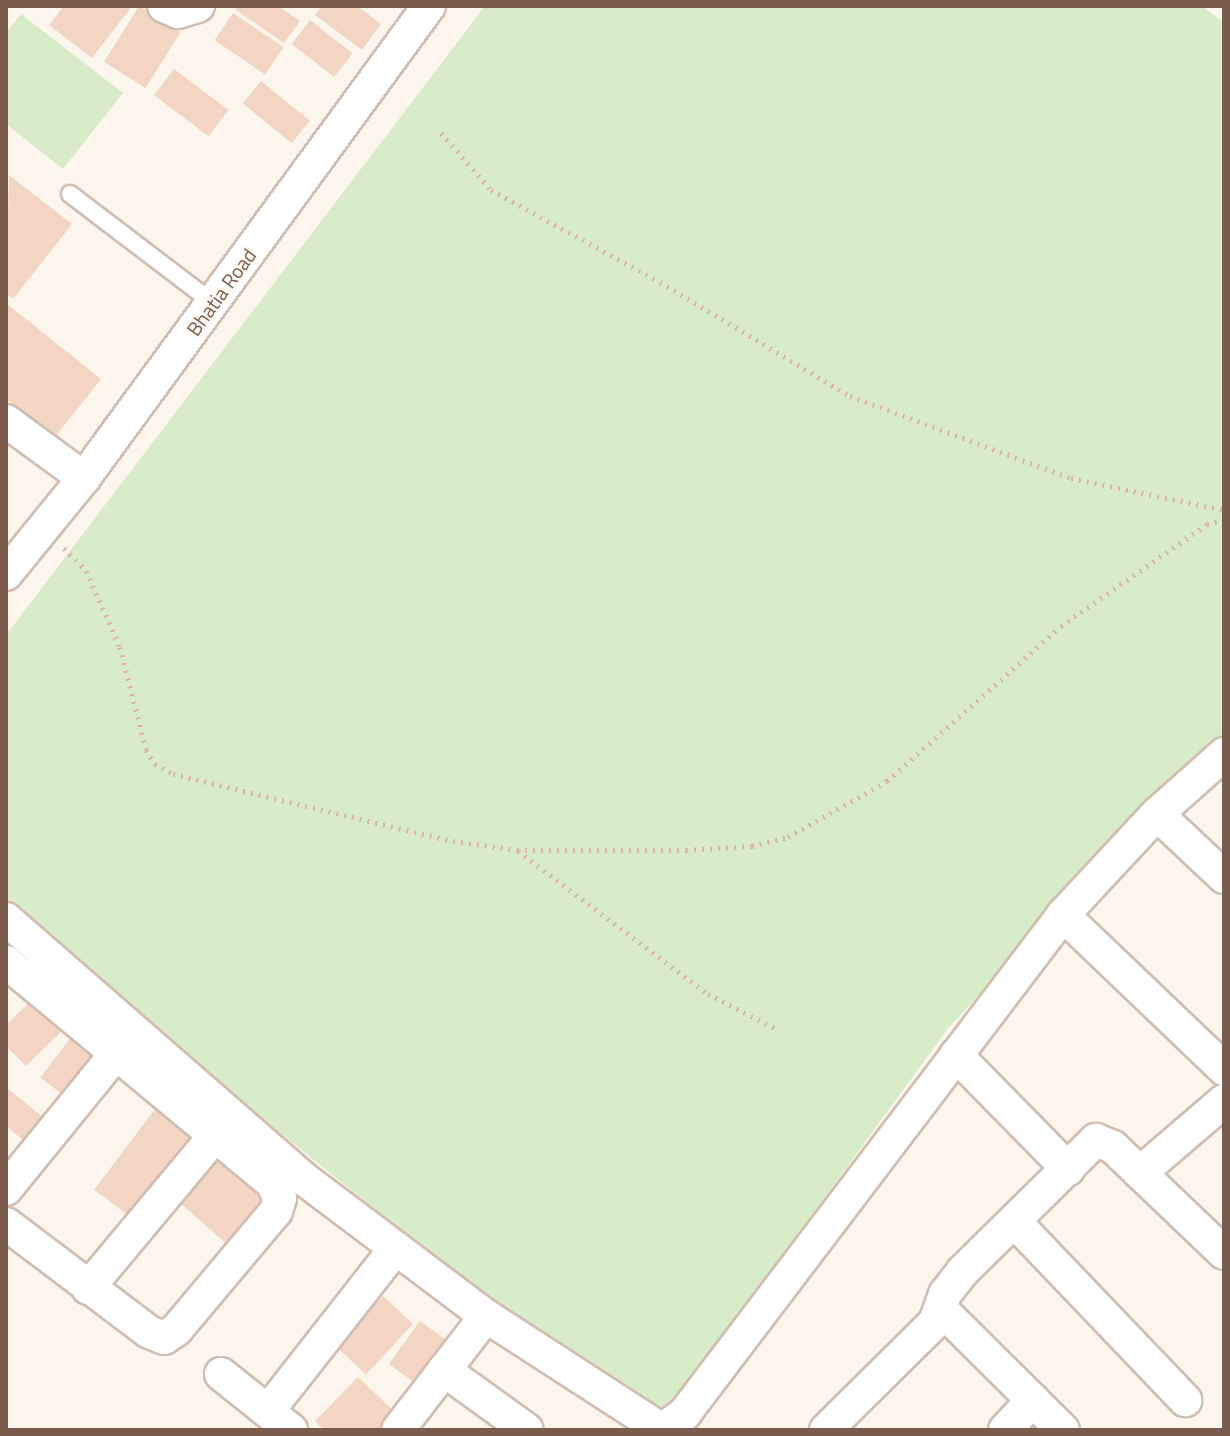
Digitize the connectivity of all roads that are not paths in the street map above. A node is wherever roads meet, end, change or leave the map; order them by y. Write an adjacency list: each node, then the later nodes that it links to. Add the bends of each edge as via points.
1 (164, 6): 2 (street, via 178,12)
2 (198, 6)
3 (429, 6): 5 (street, Bhatia Road)
4 (70, 194): 5 (lane)
5 (213, 303): 7 (street, Bhatia Road)
6 (6, 421): 7 (street)
7 (84, 478): 8 (street, Bhatia Road)
8 (6, 574)
9 (1224, 754): 10 (street)
10 (1157, 814): 11 (street); 12 (street)
11 (1224, 877)
12 (1063, 915): 16 (street); 17 (street)
13 (6, 919): 25 (street, via 304,1179)
14 (6, 962): 15 (street)
15 (115, 1055): 19 (street); 22 (street)
16 (956, 1055): 20 (street); 29 (street, via 674,1424 662,1430 639,1419)
17 (1224, 1069)
18 (1224, 1101): 21 (street)
19 (214, 1137): 27 (street); 27 (street, via 272,1183 280,1198 276,1211 164,1338)
20 (1068, 1169): 21 (street, via 1096,1140 1105,1140); 23 (street)
21 (1140, 1173): 26 (street)
22 (6, 1189)
23 (1014, 1221): 28 (street, via 963,1271 945,1294); 33 (street)
24 (6, 1224): 27 (street)
25 (396, 1248): 29 (street); 34 (street)
26 (1224, 1253)
27 (88, 1288)
28 (943, 1311): 32 (street); 37 (street)
29 (486, 1316): 30 (street)
30 (444, 1370): 35 (street); 36 (street)
31 (221, 1374): 34 (street)
32 (1033, 1400): 38 (street); 39 (street)
33 (1185, 1400)
34 (280, 1420)
35 (398, 1430)
36 (527, 1430)
37 (826, 1430)
38 (1005, 1430)
39 (1063, 1430)

